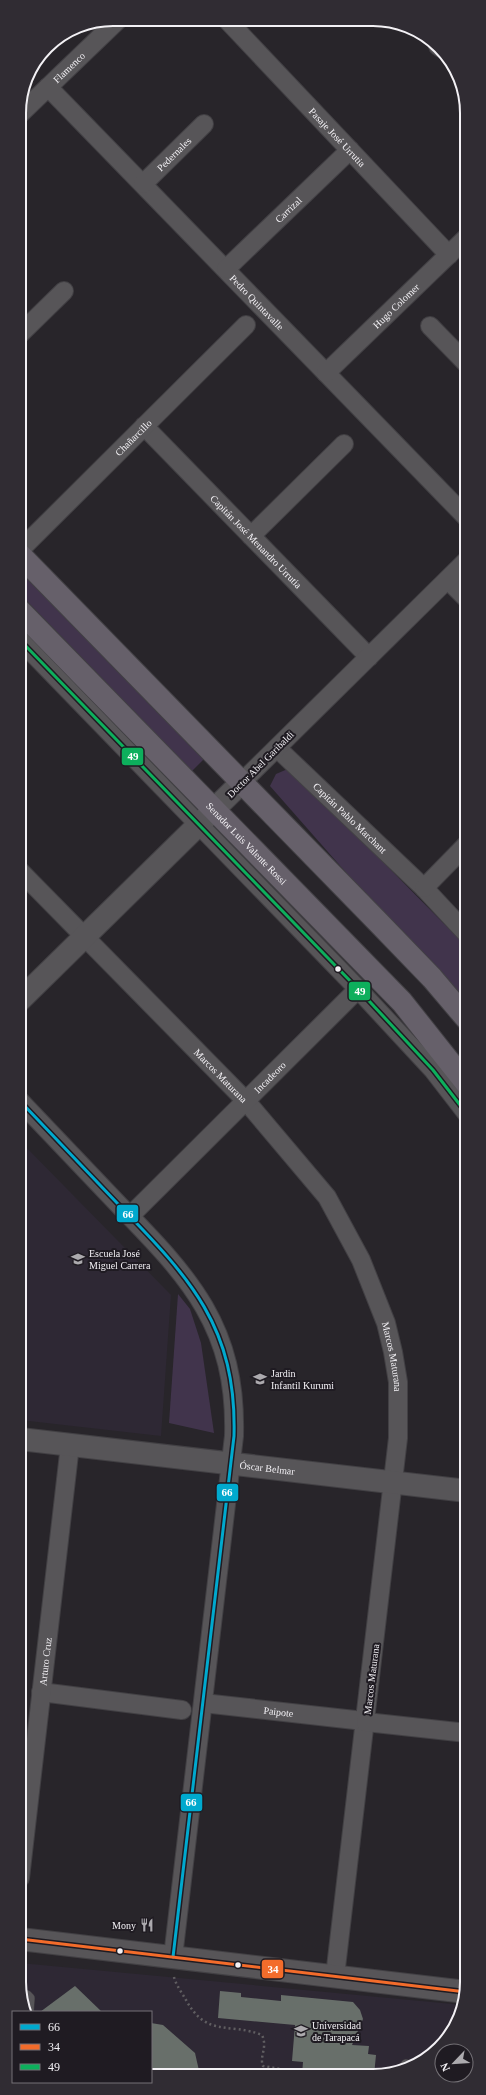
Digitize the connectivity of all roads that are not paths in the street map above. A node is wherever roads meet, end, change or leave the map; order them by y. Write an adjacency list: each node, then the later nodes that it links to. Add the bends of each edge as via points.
1 (112, 26): 3 (street, Flamenco)
2 (233, 26): 6 (street, Pasaje José Urrutia)
3 (48, 87): 4 (street, Flamenco); 7 (street, Pedro Quintavalle)
4 (26, 108)
5 (204, 124): 7 (street, Pedernales)
6 (350, 150): 9 (street, Pasaje José Urrutia); 10 (street, Carrizal)
7 (143, 184): 10 (street, Pedro Quintavalle)
8 (460, 244): 9 (street, Hugo Colomer)
9 (449, 255): 16 (street, Hugo Colomer)
10 (226, 269): 16 (street, Pedro Quintavalle)
11 (64, 291): 14 (street)
12 (246, 325): 17 (street, Chañarcillo)
13 (430, 326): 15 (street)
14 (26, 328)
15 (460, 357)
16 (326, 373): 19 (street, Pedro Quintavalle)
17 (144, 426): 20 (street, Capitán José Menandro Urrutia); 21 (street, Chañarcillo)
18 (344, 444): 20 (street)
19 (460, 511)
20 (251, 536): 28 (street, Capitán José Menandro Urrutia)
21 (26, 544)
22 (26, 561): 30 (main road)
23 (460, 567): 24 (street, Doctor Abel Garibaldi)
24 (448, 580): 25 (street); 28 (street, Doctor Abel Garibaldi)
25 (460, 592)
26 (26, 618): 31 (main road, Senador Luis Valente Rossi)
27 (26, 646): 31 (street)
28 (369, 657): 29 (street, Doctor Abel Garibaldi)
29 (277, 748): 30 (street, Doctor Abel Garibaldi); 34 (street, Capitán Pablo Marchant)
30 (241, 783): 31 (street, Doctor Abel Garibaldi); 39 (main road, via 378,922)
31 (206, 817): 36 (street, Doctor Abel Garibaldi); 37 (street); 40 (main road, Senador Luis Valente Rossi, via 402,1002)
32 (460, 851): 34 (street)
33 (26, 876): 36 (street, Marcos Maturana)
34 (424, 888): 35 (street, Capitán Pablo Marchant)
35 (460, 927)
36 (84, 937): 38 (street, Doctor Abel Garibaldi); 41 (street, Marcos Maturana)
37 (358, 988): 41 (street, Incadeoro); 42 (street, via 428,1065)
38 (26, 994)
39 (460, 1011)
40 (460, 1076)
41 (246, 1101): 44 (street, Incadeoro); 48 (street, Marcos Maturana, via 326,1197 348,1233 376,1293 393,1352 398,1382 398,1438)
42 (460, 1106)
43 (26, 1107): 44 (street)
44 (130, 1216): 47 (street, via 185,1276 204,1304 219,1336 233,1394 235,1415)
45 (26, 1440): 46 (street, Óscar Belmar)
46 (70, 1445): 47 (street, Óscar Belmar); 50 (street, Arturo Cruz)
47 (232, 1464): 48 (street, Óscar Belmar); 51 (street)
48 (393, 1483): 49 (street, Óscar Belmar); 53 (street, Marcos Maturana)
49 (460, 1490)
50 (41, 1692): 52 (street); 55 (street, Arturo Cruz)
51 (203, 1703): 53 (street, Paipote); 57 (street)
52 (182, 1710)
53 (360, 1721): 54 (street, Paipote); 58 (street, Marcos Maturana)
54 (460, 1732)
55 (26, 1825)
56 (26, 1940): 57 (street)
57 (173, 1957): 58 (street)
58 (335, 1976): 59 (street)
59 (459, 1991)
60 (28, 1997): 61 (lane, via 30,1998)
61 (29, 2006)

